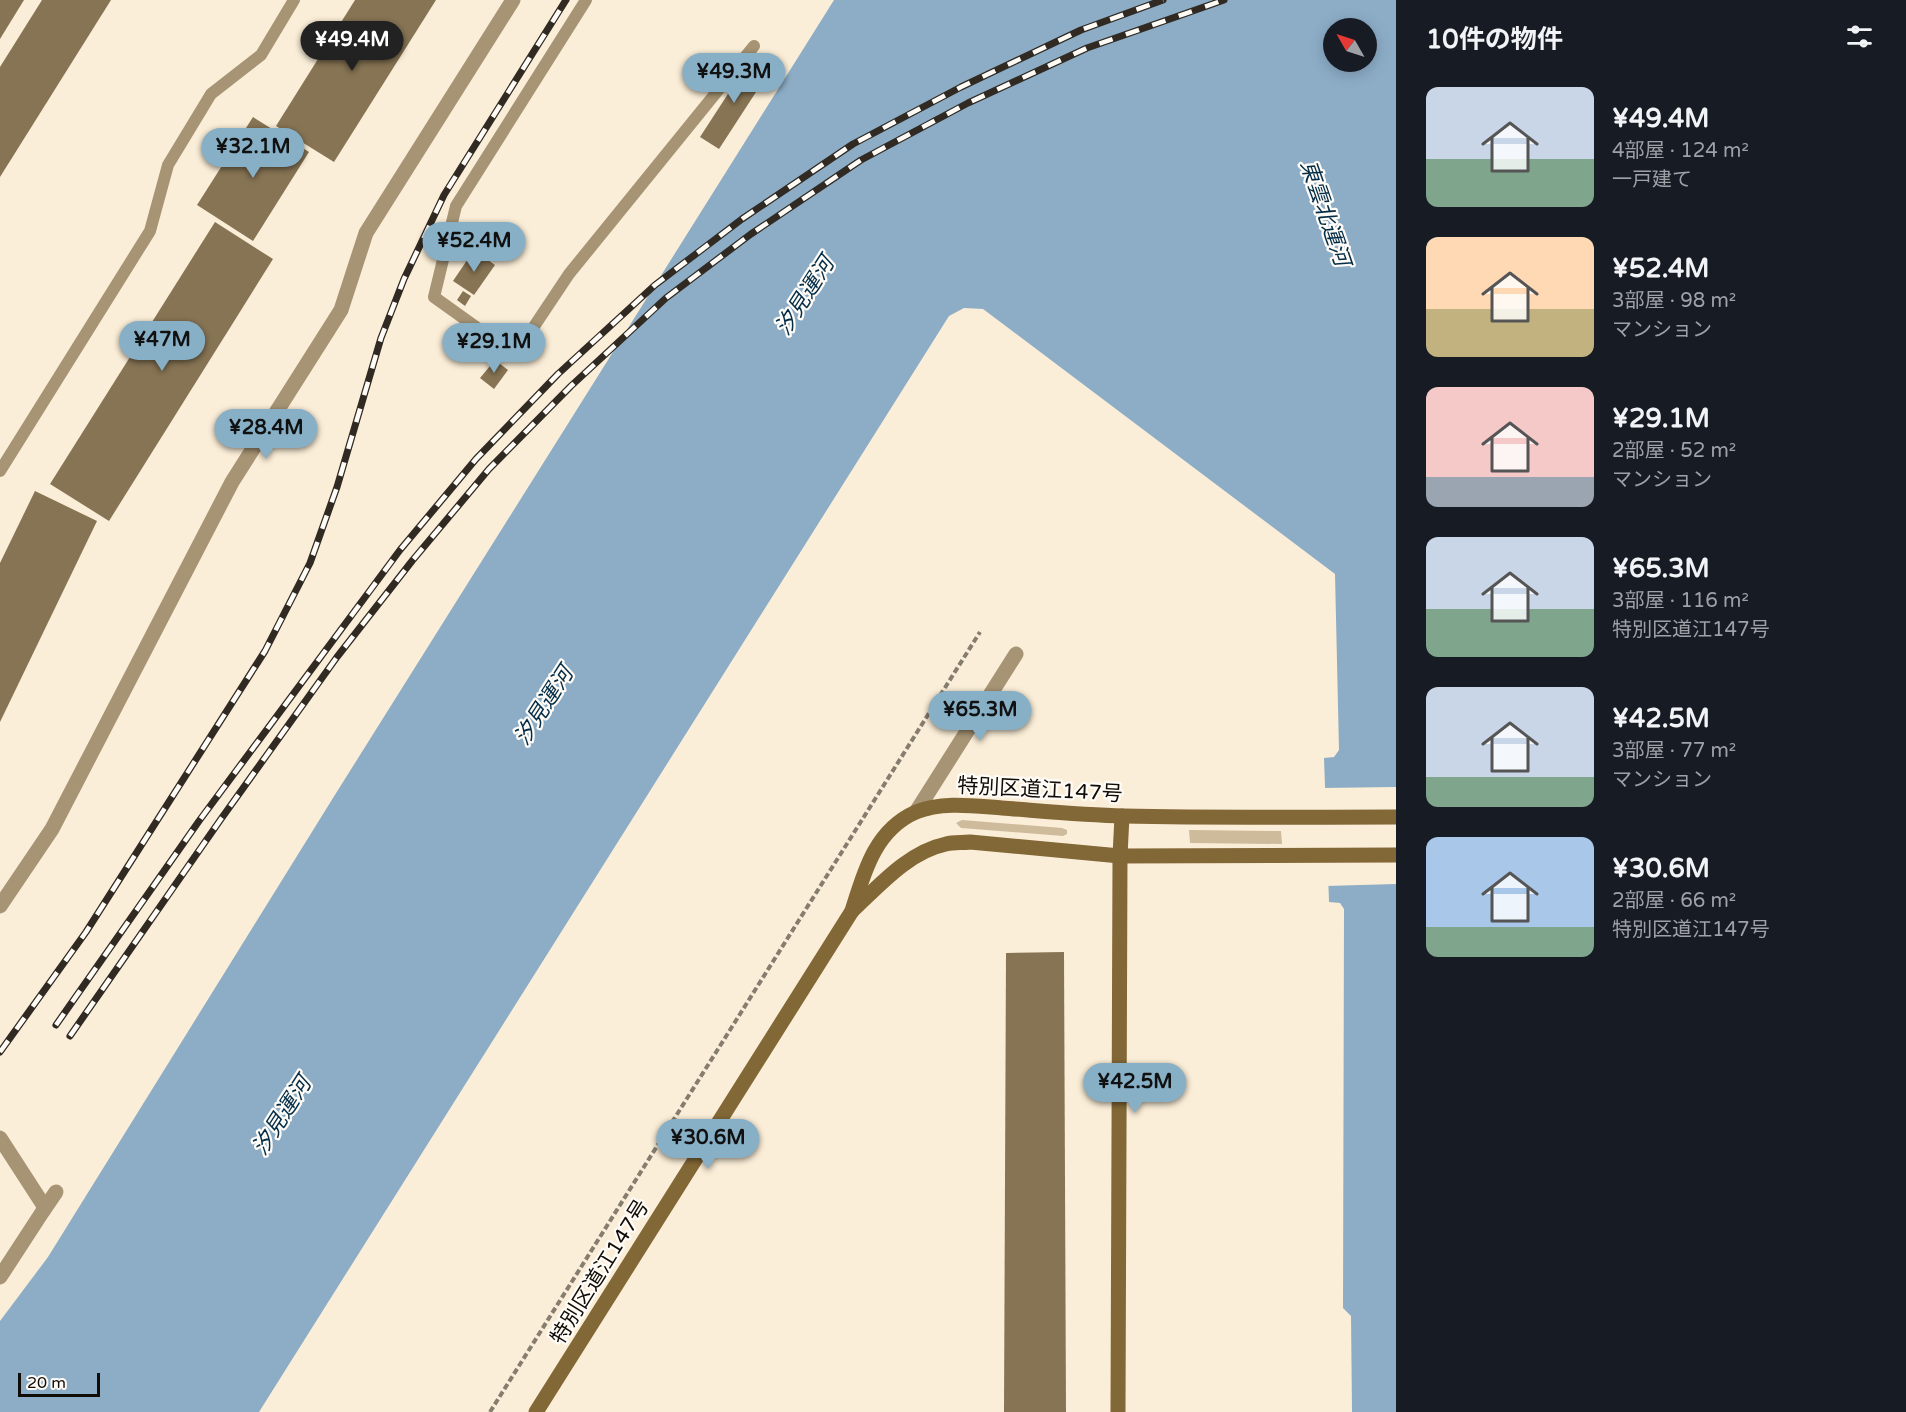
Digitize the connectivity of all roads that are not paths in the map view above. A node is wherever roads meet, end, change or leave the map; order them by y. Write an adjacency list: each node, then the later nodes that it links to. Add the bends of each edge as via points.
1 (294, 0): 5 (lane, via 261,55 211,94 168,165 150,231)
2 (513, 0): 12 (street, via 366,233 340,310 232,482 52,829)
3 (586, 0): 4 (lane, via 456,206 434,297 515,355 569,274)
4 (754, 46)
5 (0, 471)
6 (1016, 654): 7 (street)
7 (916, 812): 8 (street, 特別区道江147号, via 937,806 971,806); 13 (street, 特別区道江147号, via 882,839 867,864)
8 (1122, 816): 9 (street, 特別区道江147号); 11 (street)
9 (1396, 816)
10 (1396, 855): 11 (street, 特別区道江147号)
11 (1120, 856): 13 (street, 特別区道江147号, via 970,842 947,844 911,860); 19 (street)
12 (0, 906)
13 (852, 911): 18 (street, 特別区道江147号)
14 (0, 1138): 16 (street, via 43,1202)
15 (56, 1192): 16 (street)
16 (43, 1211): 17 (street)
17 (0, 1277)
18 (536, 1412)
19 (1118, 1412)

